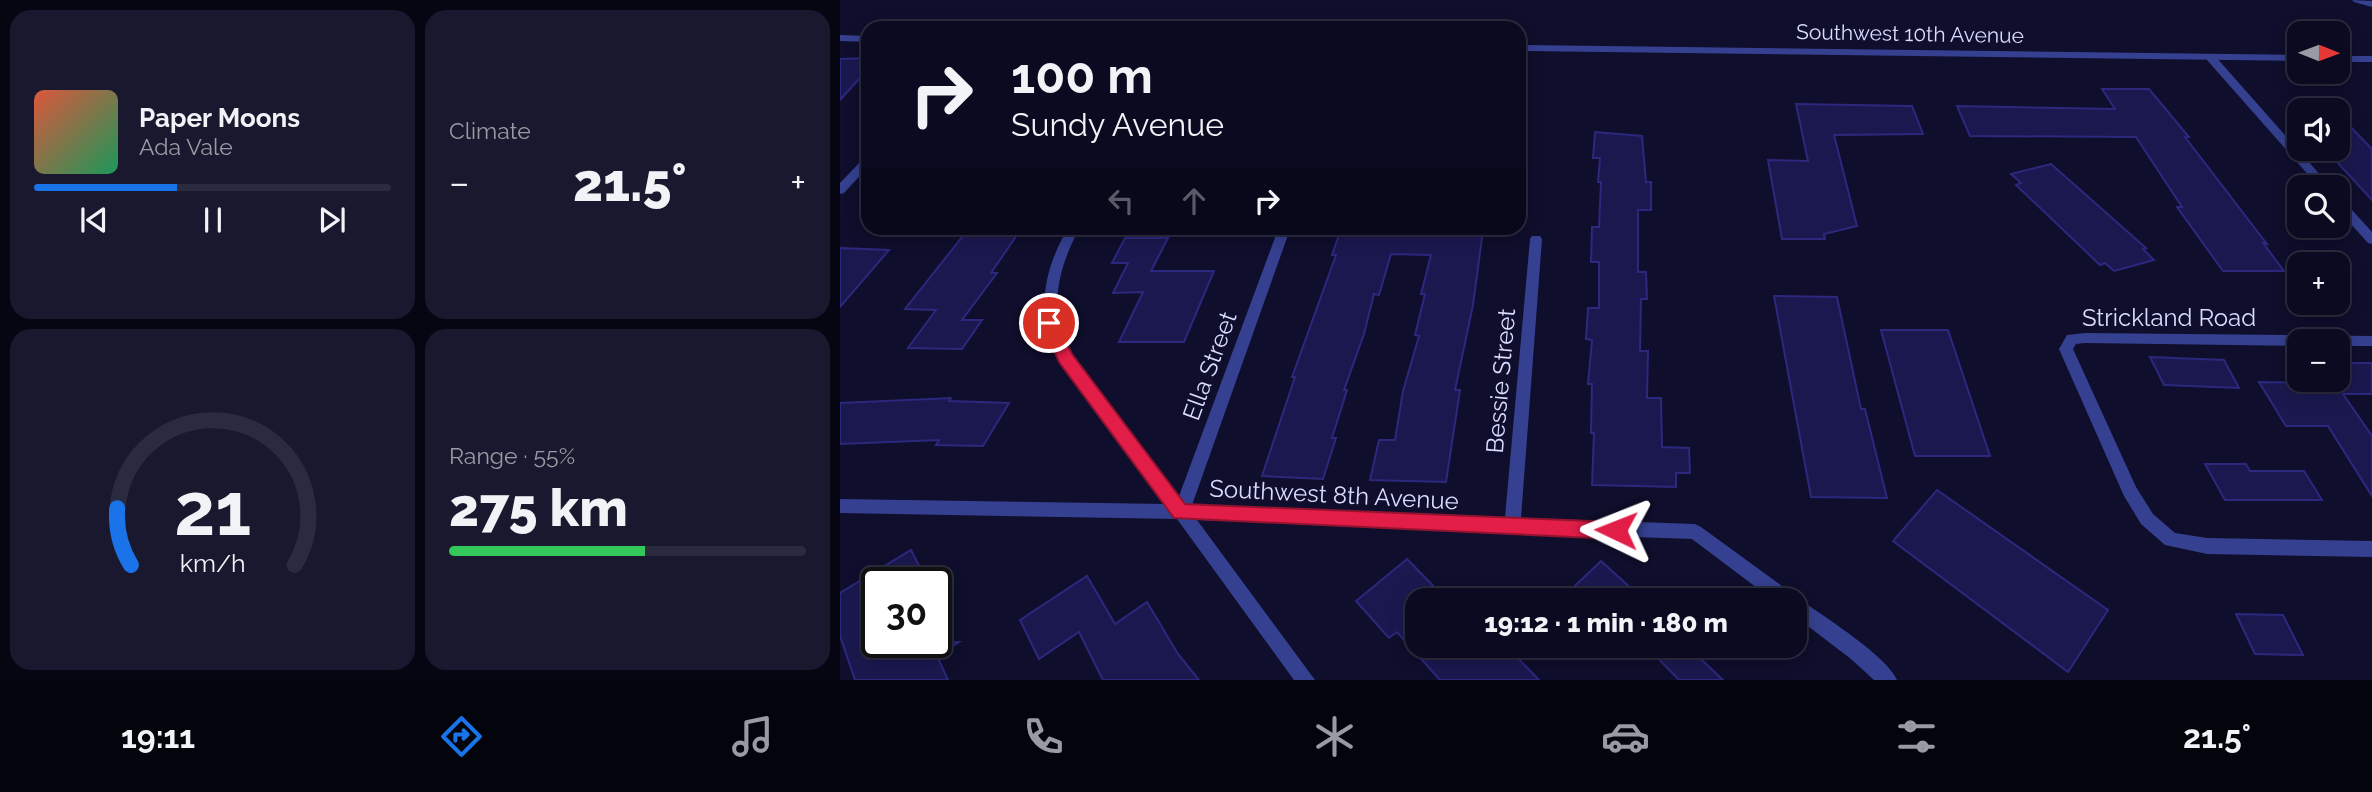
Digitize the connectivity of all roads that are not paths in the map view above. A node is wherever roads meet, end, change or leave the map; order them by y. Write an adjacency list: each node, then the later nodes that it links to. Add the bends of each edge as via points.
1 (2357, 0): 2 (street)
2 (2372, 4)
3 (840, 38): 4 (street)
4 (861, 39)
5 (1526, 48): 6 (street, Southwest 10th Avenue)
6 (2211, 58): 7 (street, Southwest 10th Avenue); 11 (street)
7 (2287, 58)
8 (2350, 59): 9 (street)
9 (2372, 59)
10 (861, 168): 12 (street)
11 (2314, 175)
12 (840, 190)
13 (2350, 215): 17 (street)
14 (1070, 235): 20 (street, via 1047,300 1058,346)
15 (1282, 235): 20 (street, Ella Street)
16 (1536, 239): 21 (street, Bessie Street)
17 (2372, 240)
18 (2372, 341): 22 (street, Strickland Road, via 2072,339 2066,349 2130,491 2147,519 2171,540)
19 (840, 506): 20 (street, Southwest 8th Avenue)
20 (1181, 512): 21 (street, Southwest 8th Avenue); 25 (street)
21 (1512, 527): 23 (street, Southwest 8th Avenue, via 1695,532)
22 (2372, 549)
23 (1770, 588)
24 (1807, 615): 26 (street)
25 (1306, 680)
26 (1888, 680)

